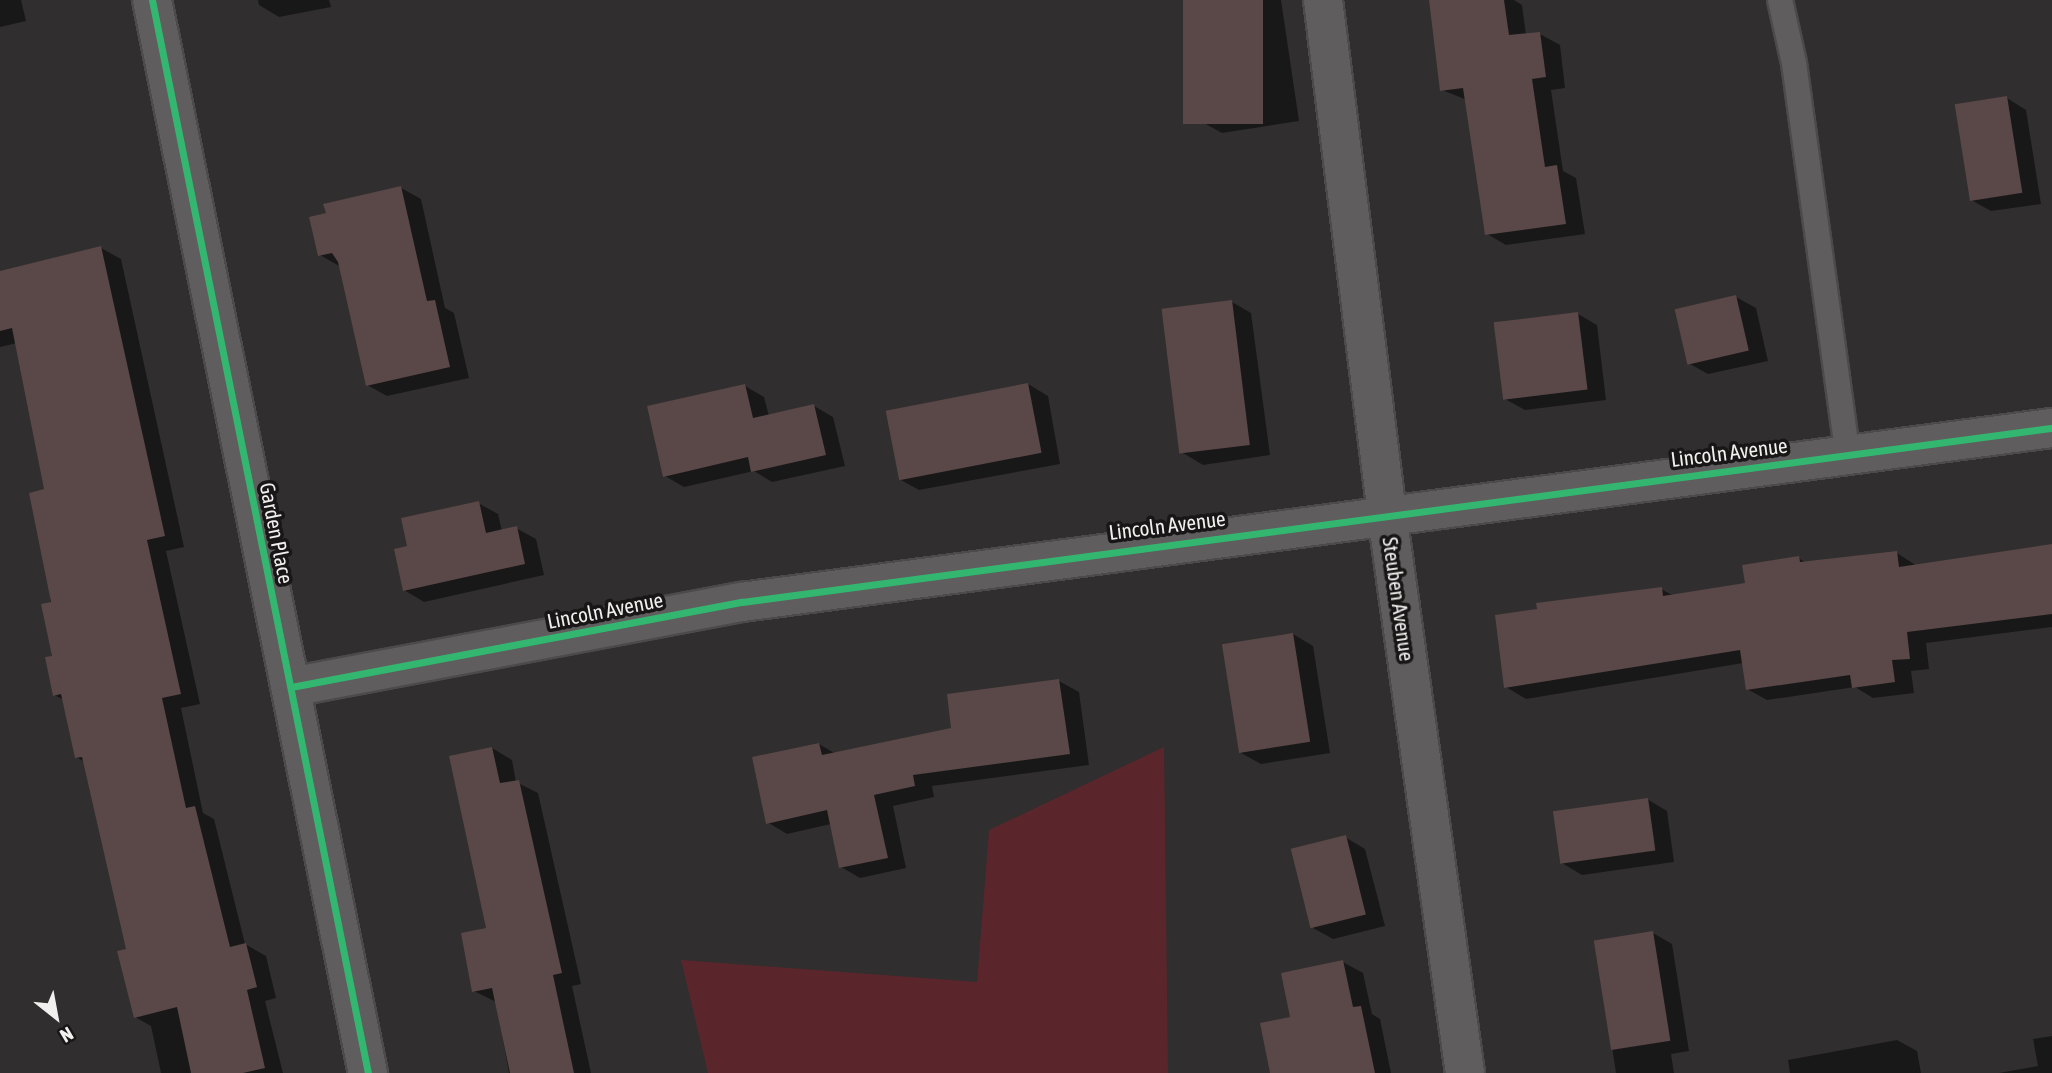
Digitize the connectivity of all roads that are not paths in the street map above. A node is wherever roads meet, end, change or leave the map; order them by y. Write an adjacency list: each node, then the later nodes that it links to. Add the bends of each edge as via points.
1 (152, 0): 7 (street, Garden Place)
2 (1323, 0): 6 (street, Steuben Avenue)
3 (1780, 0): 5 (lane, via 1794,63)
4 (2052, 428): 5 (street, Lincoln Avenue)
5 (1848, 455): 6 (street, Lincoln Avenue)
6 (1387, 514): 7 (street, Lincoln Avenue, via 742,601); 9 (street, Steuben Avenue)
7 (291, 687): 8 (street, Garden Place)
8 (368, 1073)
9 (1465, 1073)

